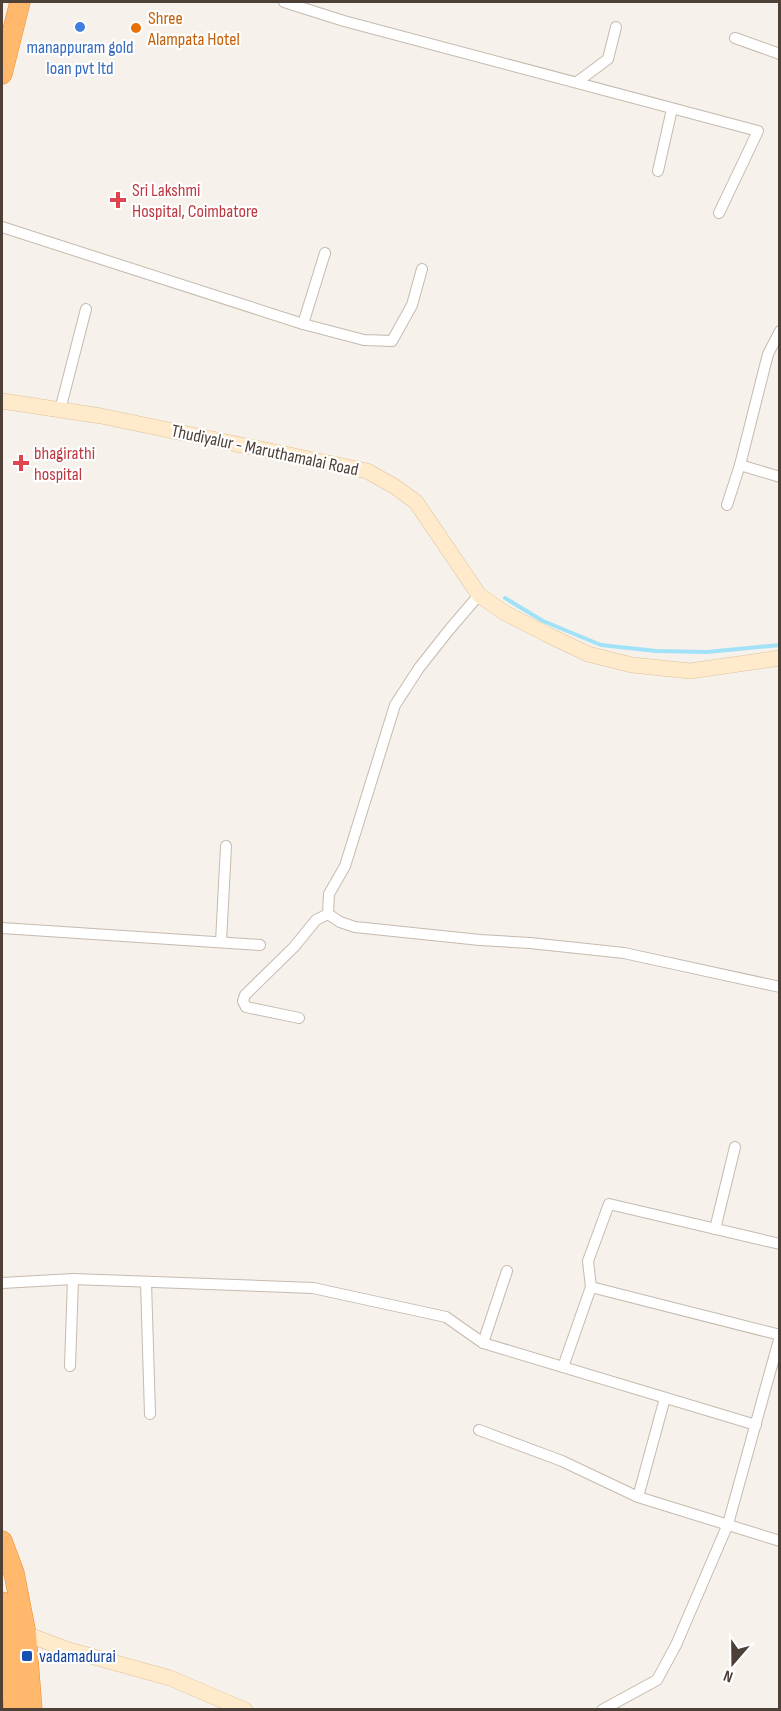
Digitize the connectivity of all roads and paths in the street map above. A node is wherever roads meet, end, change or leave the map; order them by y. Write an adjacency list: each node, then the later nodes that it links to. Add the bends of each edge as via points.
1 (20, 2): 6 (highway)
2 (284, 2): 7 (street)
3 (616, 27): 7 (street, via 608,59)
4 (735, 38): 5 (street)
5 (780, 54)
6 (2, 74)
7 (577, 82): 8 (street)
8 (672, 110): 9 (street); 10 (street, via 758,131)
9 (658, 171)
10 (719, 213)
11 (2, 227): 15 (street)
12 (325, 253): 15 (street)
13 (422, 269): 15 (street, via 412,305 392,341 364,340)
14 (86, 309): 18 (street)
15 (303, 324)
16 (780, 331): 19 (street, via 768,354)
17 (2, 401): 18 (main road, Thudiyalur - Maruthamalai Road)
18 (60, 410): 22 (main road, Thudiyalur - Maruthamalai Road, via 367,471 416,502)
19 (740, 465): 20 (street); 21 (street)
20 (780, 477)
21 (727, 505)
22 (479, 595): 23 (main road, Thudiyalur - Maruthamalai Road, via 505,613 588,654 632,665 690,671); 25 (street, via 418,668 395,705 345,866 329,894)
23 (780, 658)
24 (226, 846): 27 (street)
25 (328, 914): 29 (street, via 355,927 624,953); 30 (street, via 316,920 243,1001 246,1007)
26 (2, 928): 27 (street)
27 (221, 942): 28 (street)
28 (261, 945)
29 (780, 987)
30 (299, 1018)
31 (735, 1147): 32 (street)
32 (715, 1229): 33 (street); 38 (street, via 609,1204 588,1261)
33 (780, 1244)
34 (507, 1271): 40 (street)
35 (73, 1279): 36 (street); 37 (street); 41 (street)
36 (146, 1282): 40 (street, via 313,1288 446,1317); 44 (street)
37 (2, 1283)
38 (591, 1287): 39 (street); 42 (street)
39 (780, 1335): 45 (street)
40 (483, 1343): 42 (street)
41 (70, 1366)
42 (563, 1367): 43 (street)
43 (665, 1398): 45 (street); 47 (street)
44 (150, 1414)
45 (756, 1425): 48 (street)
46 (480, 1430): 47 (street, via 562,1461)
47 (638, 1497): 48 (street)
48 (728, 1524): 50 (street); 56 (street, via 657,1680)
49 (2, 1541): 52 (highway, via 14,1573)
50 (780, 1542)
51 (2, 1602): 52 (highway)
52 (17, 1634): 53 (highway); 54 (highway); 55 (main road, via 170,1678)
53 (14, 1710)
54 (32, 1710)
55 (245, 1710)
56 (602, 1710)

